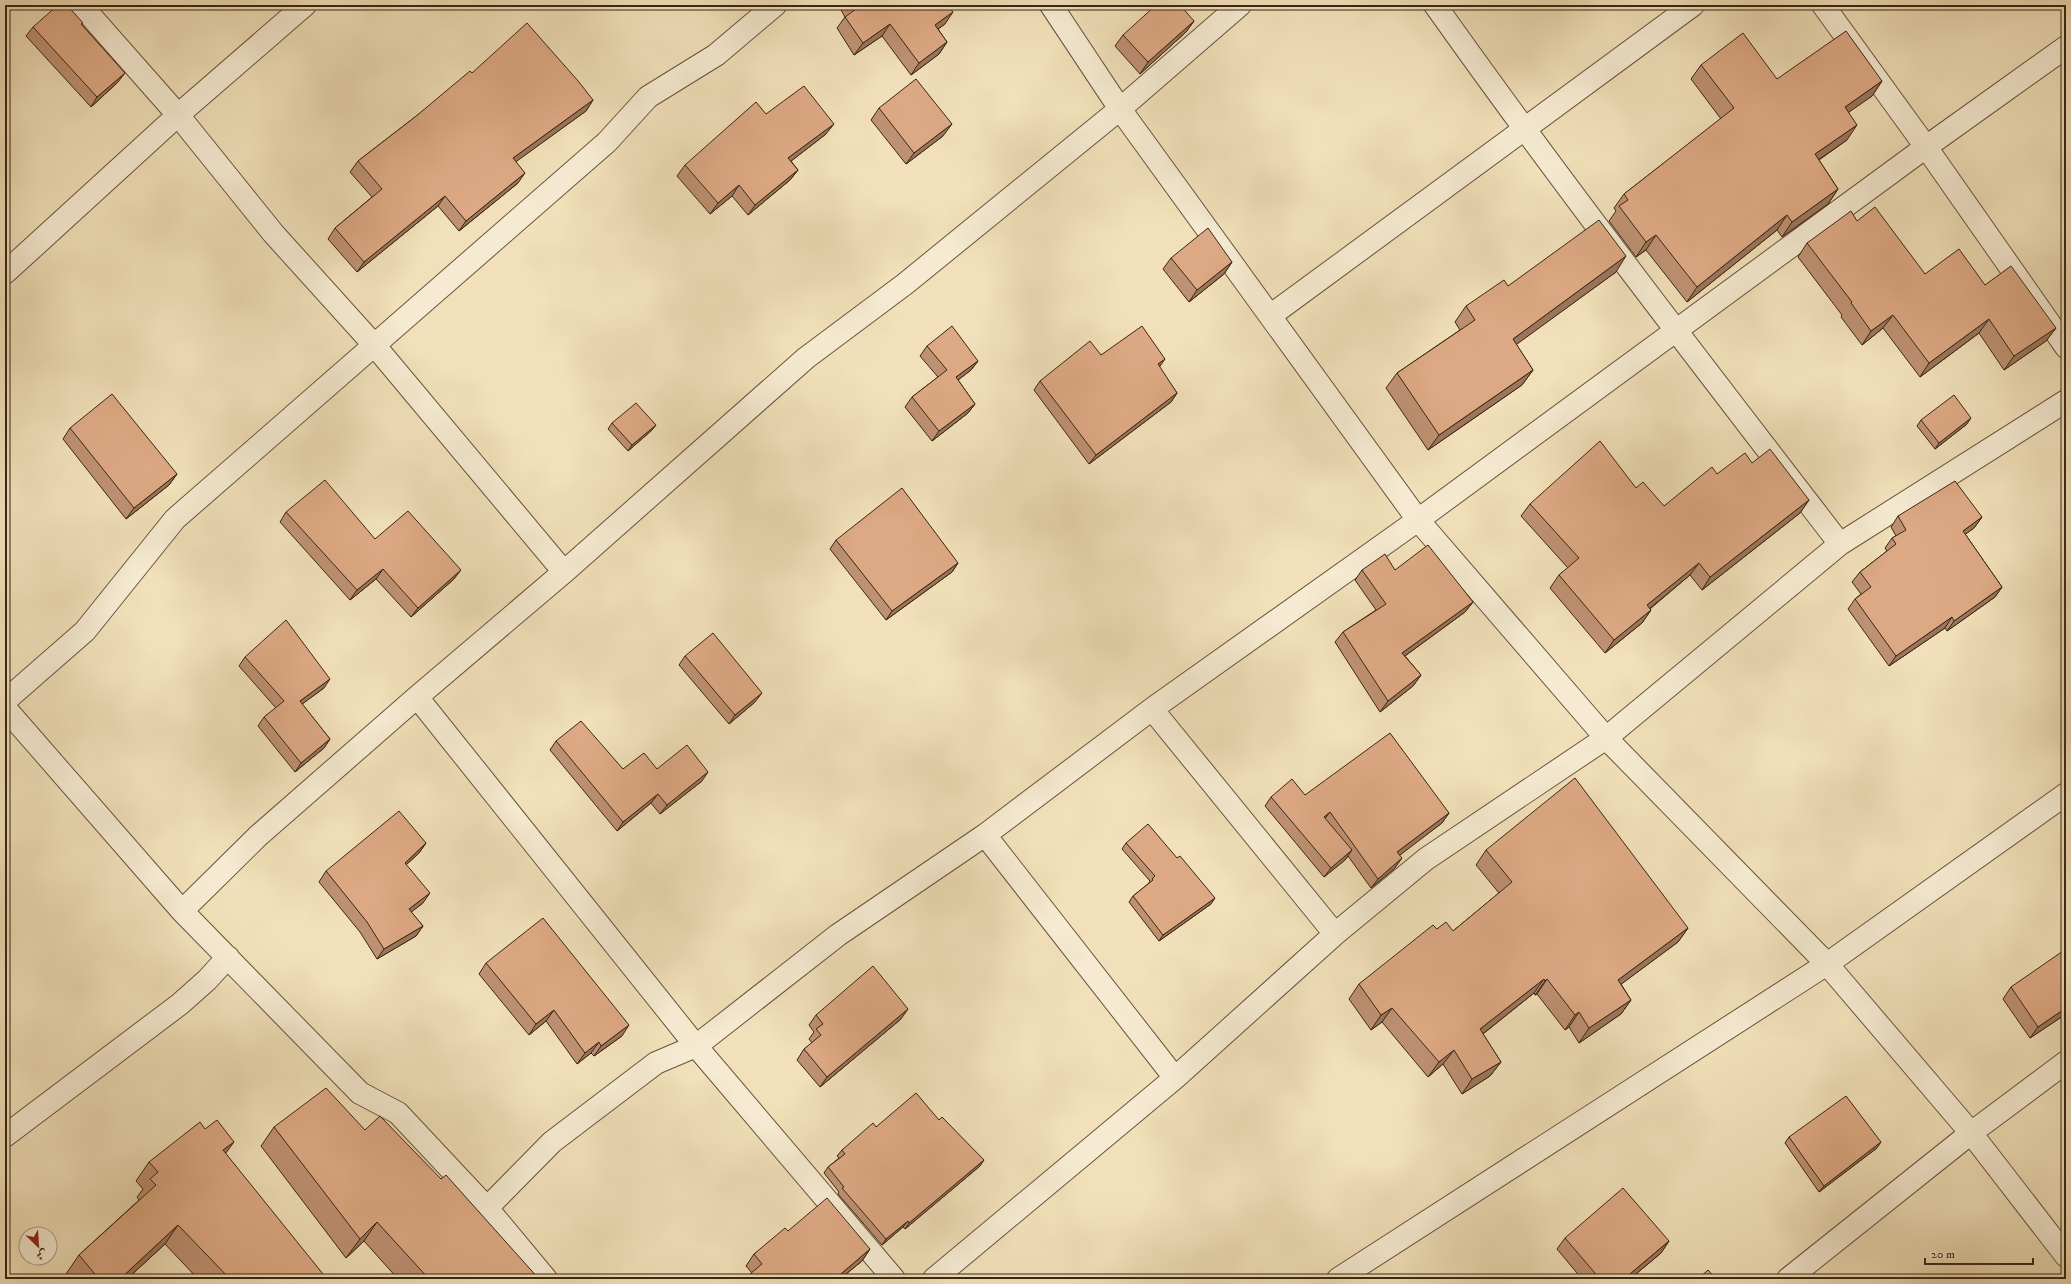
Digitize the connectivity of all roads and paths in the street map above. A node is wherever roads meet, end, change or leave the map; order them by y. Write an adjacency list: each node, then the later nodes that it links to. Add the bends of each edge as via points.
1 (81, 5): 11 (street)
2 (305, 5): 11 (street)
3 (775, 5): 17 (street, via 716,55 648,97 606,142)
4 (1051, 5): 10 (street)
5 (1240, 5): 10 (street)
6 (1435, 5): 12 (street)
7 (1693, 5): 12 (street)
8 (1823, 5): 13 (street)
9 (2066, 47): 13 (street)
10 (1120, 109): 15 (street); 22 (street, via 905,284 806,358)
11 (178, 115): 14 (street); 17 (street, via 273,233)
12 (1524, 130): 15 (street); 16 (street)
13 (1926, 147): 16 (street); 18 (street)
14 (5, 273)
15 (1270, 316): 20 (street)
16 (1676, 332): 20 (street); 21 (street)
17 (375, 346): 22 (street); 24 (street, via 174,519 85,631)
18 (2066, 347)
19 (2066, 401): 21 (street)
20 (1418, 520): 26 (street); 27 (street)
21 (1840, 544): 27 (street)
22 (564, 572): 23 (street)
23 (416, 697): 30 (street, via 258,836); 34 (street)
24 (5, 701)
25 (5, 708): 30 (street)
26 (1152, 709): 29 (street); 31 (street)
27 (1606, 738): 31 (street, via 1426,859); 33 (street)
28 (2066, 794): 33 (street)
29 (985, 834): 34 (street, via 838,935); 36 (street)
30 (182, 911): 32 (street)
31 (1336, 934): 36 (street)
32 (228, 957): 38 (street, via 180,1004); 39 (street, via 360,1092 398,1114)
33 (1827, 964): 37 (street); 44 (street)
34 (696, 1046): 39 (street, via 656,1063 552,1142); 42 (street)
35 (2066, 1062): 37 (street)
36 (1175, 1078): 43 (street)
37 (1971, 1133): 40 (street); 45 (street)
38 (5, 1136)
39 (487, 1208): 41 (street)
40 (2066, 1256)
41 (546, 1279)
42 (894, 1279)
43 (934, 1279)
44 (1338, 1279)
45 (1788, 1279)

